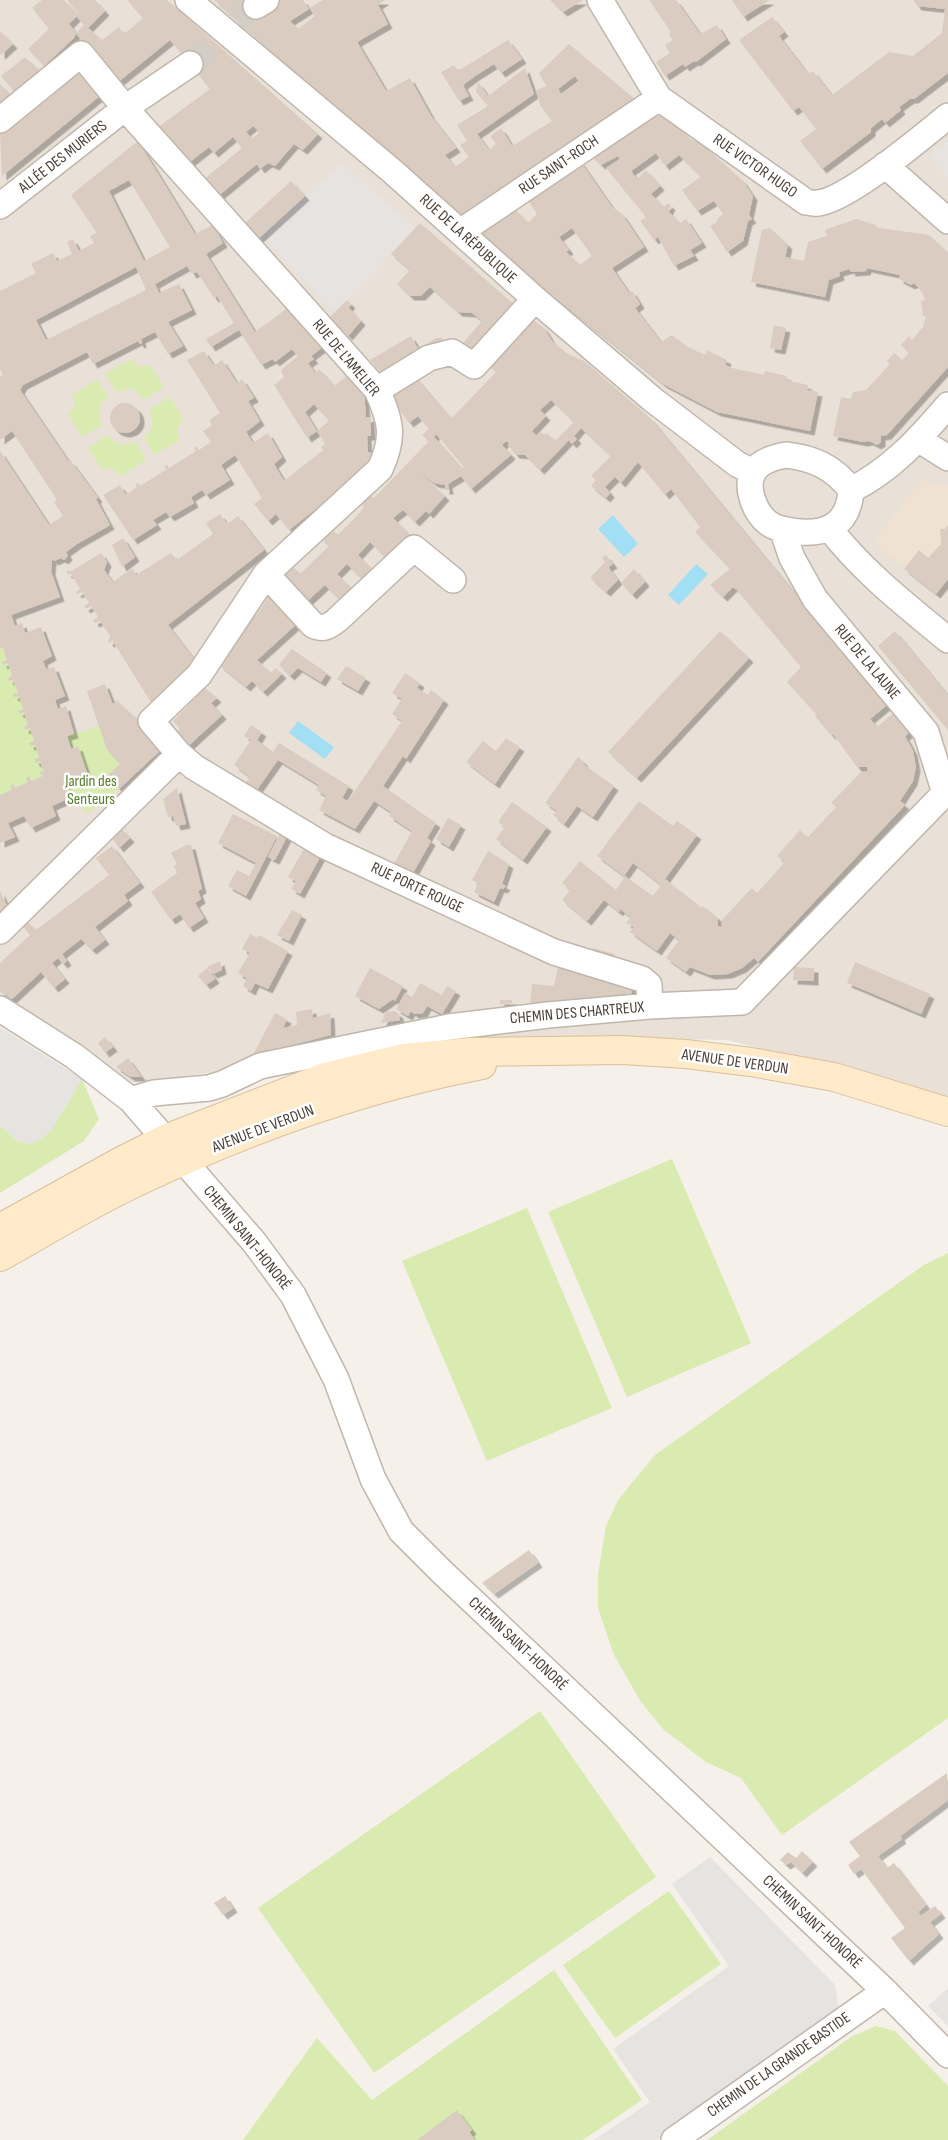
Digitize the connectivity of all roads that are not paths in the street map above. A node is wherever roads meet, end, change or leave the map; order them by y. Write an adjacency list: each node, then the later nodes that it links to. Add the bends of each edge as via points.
1 (188, 0): 3 (street, RUE DE LA RÉPUBLIQUE)
2 (600, 0): 5 (street, RUE VICTOR HUGO)
3 (239, 19): 12 (street, RUE DE LA RÉPUBLIQUE, via 392,171)
4 (190, 64): 6 (street, ALLÉE DES MURIERS)
5 (659, 98): 9 (street, RUE VICTOR HUGO, via 806,202 818,203 841,194); 12 (street, RUE SAINT-ROCH)
6 (126, 108): 8 (street, RUE DE L'AMELIER, via 81,54); 10 (street, ALLÉE DES MURIERS); 14 (street, RUE DE L'AMELIER)
7 (948, 116): 9 (street, RUE VICTOR HUGO)
8 (0, 120)
9 (885, 165): 11 (street)
10 (0, 206)
11 (948, 221)
12 (460, 232): 13 (street, RUE DE LA RÉPUBLIQUE)
13 (535, 299): 14 (street, via 474,366 452,352 429,358); 18 (street, RUE DE LA RÉPUBLIQUE, via 652,399 737,464)
14 (377, 390): 22 (street, RUE DE L'AMELIER, via 387,413 391,434 380,469)
15 (948, 405): 16 (street)
16 (918, 439): 17 (street); 19 (street, via 875,478)
17 (948, 458)
18 (753, 472): 19 (street, via 769,459 786,455 805,457 829,467); 21 (street, via 750,489 754,504 767,522)
19 (851, 490): 20 (street, via 850,505)
20 (830, 529): 21 (street, via 817,534); 24 (street, via 844,548 879,582)
21 (782, 530): 26 (street, RUE DE LA LAUNE, via 792,558 815,599 926,732)
22 (266, 574): 23 (street, via 313,625 320,628 328,627 414,548); 25 (street, RUE DE L'AMELIER, via 199,675 151,721)
23 (453, 580)
24 (948, 640)
25 (179, 754): 27 (street); 28 (street, RUE PORTE ROUGE, via 194,767 325,846 554,952 642,979 649,985)
26 (947, 794): 28 (street, CHEMIN DES CHARTREUX, via 742,1002)
27 (0, 931)
28 (650, 1006): 31 (street, CHEMIN DES CHARTREUX, via 449,1027 260,1066 208,1088 154,1093)
29 (0, 1009): 31 (street, via 74,1056)
30 (546, 1053): 32 (main road, AVENUE DE VERDUN, via 622,1050 751,1062 834,1077); 35 (main road, AVENUE DE VERDUN, via 471,1052 402,1058 325,1077); 36 (main road, AVENUE DE VERDUN, via 473,1067 337,1101)
31 (132, 1100): 35 (street)
32 (920, 1104): 33 (main road, AVENUE DE VERDUN); 34 (main road, AVENUE DE VERDUN)
33 (948, 1112)
34 (948, 1118)
35 (165, 1139): 36 (street); 37 (main road, AVENUE DE VERDUN)
36 (184, 1160): 38 (main road, AVENUE DE VERDUN, via 135,1183); 39 (street, CHEMIN SAINT-HONORÉ, via 254,1242 293,1295 336,1379 373,1479 401,1531)
37 (0, 1228)
38 (0, 1257)
39 (885, 1991): 40 (street, CHEMIN SAINT-HONORÉ); 41 (street, CHEMIN DE LA GRANDE BASTIDE)
40 (948, 2056)
41 (674, 2140)

